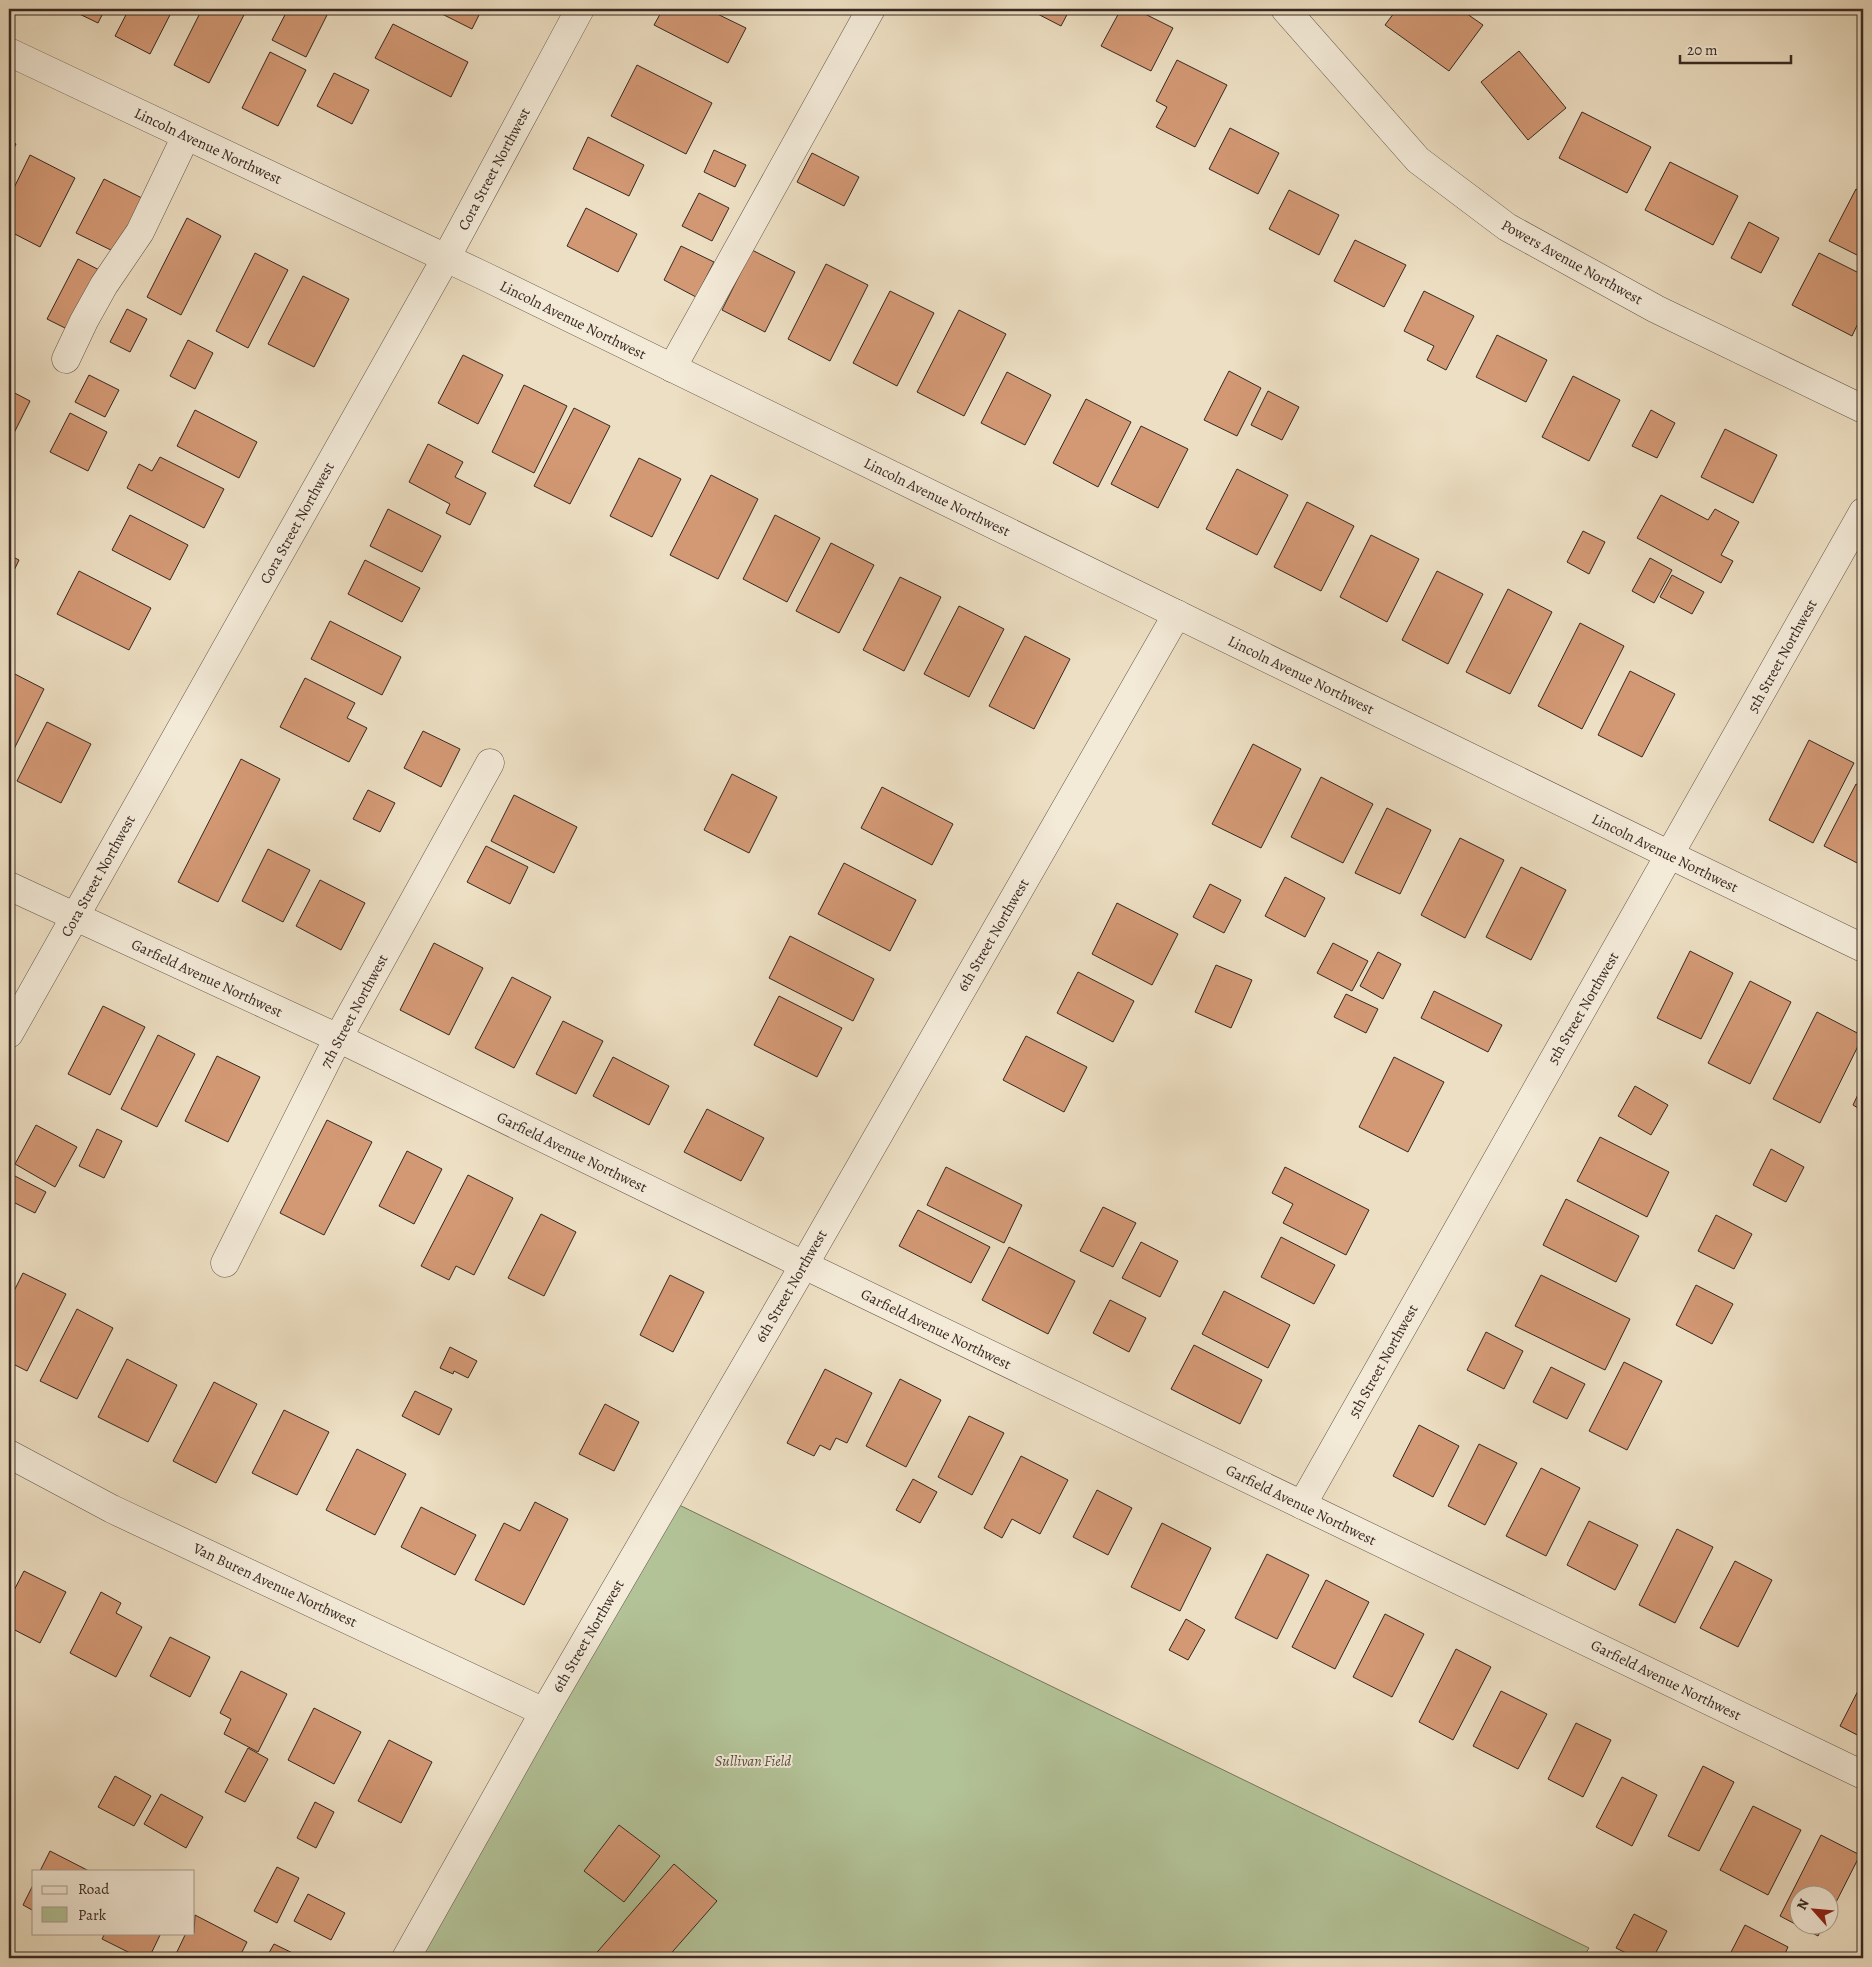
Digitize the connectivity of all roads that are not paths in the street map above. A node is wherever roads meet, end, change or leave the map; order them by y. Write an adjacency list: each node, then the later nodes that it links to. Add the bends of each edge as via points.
1 (580, 9): 6 (street, Cora Street Northwest)
2 (871, 9): 8 (street)
3 (1285, 9): 9 (street, Powers Avenue Northwest, via 1418,160 1508,227 1656,309)
4 (9, 52): 5 (street, Lincoln Avenue Northwest)
5 (186, 136): 6 (street, Lincoln Avenue Northwest); 7 (street, via 140,232 100,292)
6 (446, 258): 8 (street, Lincoln Avenue Northwest); 15 (street, Cora Street Northwest)
7 (66, 359)
8 (672, 368): 11 (street, Lincoln Avenue Northwest)
9 (1863, 409)
10 (1863, 512): 13 (street, 5th Street Northwest)
11 (1176, 614): 13 (street, Lincoln Avenue Northwest); 20 (street, 6th Street Northwest)
12 (490, 763): 18 (street, 7th Street Northwest)
13 (1670, 855): 16 (street, Lincoln Avenue Northwest); 22 (street, 5th Street Northwest)
14 (9, 886): 15 (street, Garfield Avenue Northwest)
15 (75, 918): 17 (street, Cora Street Northwest); 18 (street, Garfield Avenue Northwest)
16 (1863, 948)
17 (9, 1034)
18 (338, 1038): 19 (street, 7th Street Northwest); 20 (street, Garfield Avenue Northwest)
19 (226, 1262)
20 (804, 1265): 22 (street, Garfield Avenue Northwest); 23 (street, 6th Street Northwest)
21 (9, 1454): 23 (street, Van Buren Avenue Northwest, via 112,1509)
22 (1302, 1505): 24 (street, Garfield Avenue Northwest)
23 (544, 1712): 25 (street, 6th Street Northwest)
24 (1863, 1775)
25 (406, 1958)

